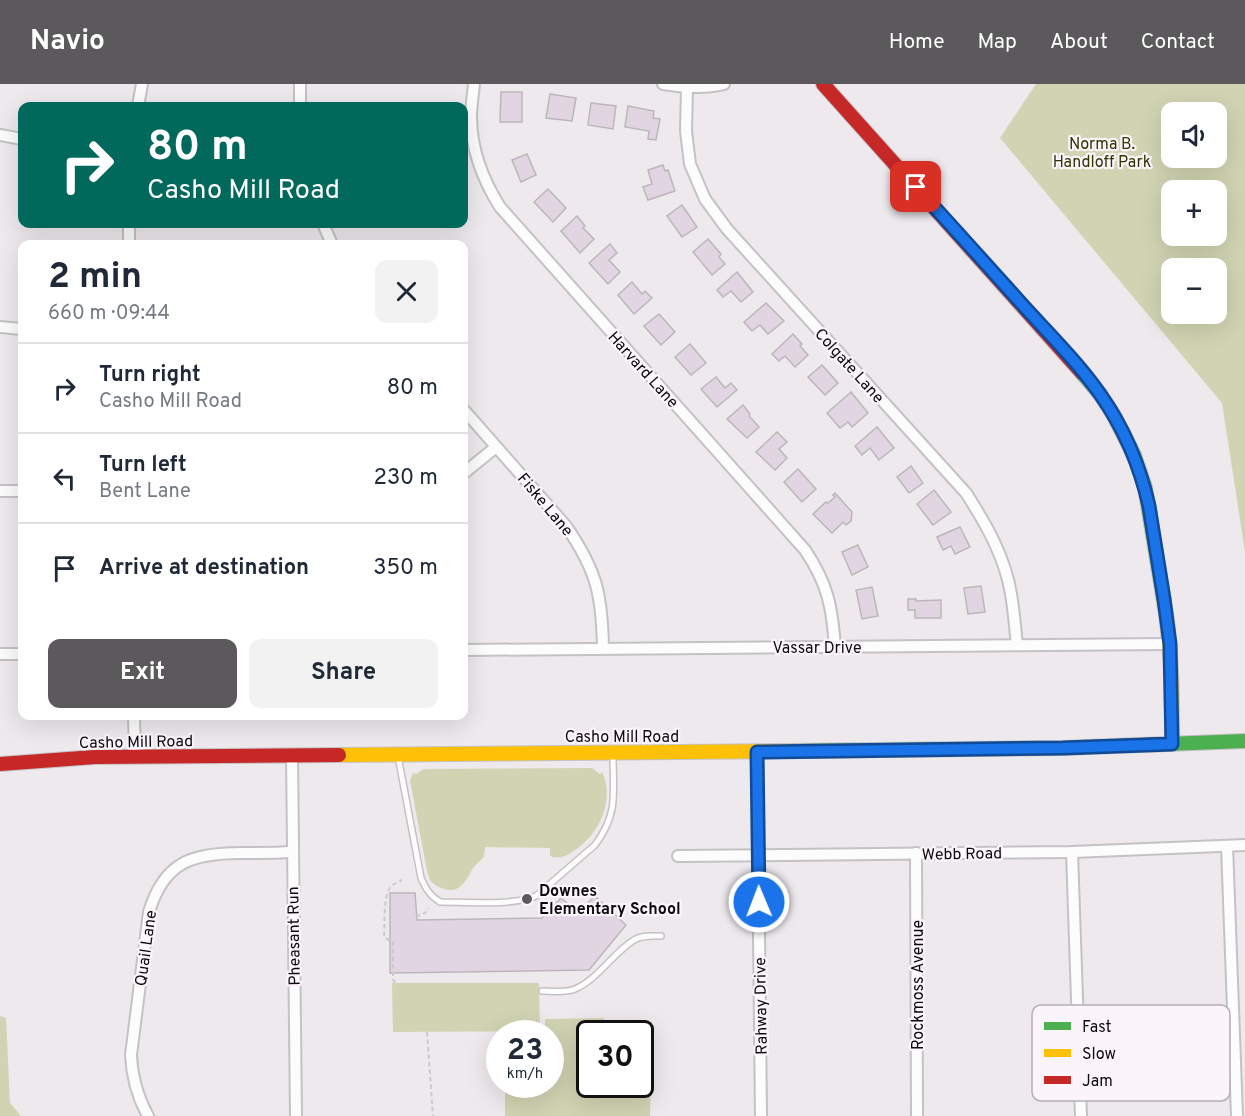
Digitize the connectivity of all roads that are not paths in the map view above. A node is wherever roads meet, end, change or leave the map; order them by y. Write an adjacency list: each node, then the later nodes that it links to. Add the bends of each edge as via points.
1 (142, 84): 8 (street)
2 (300, 84): 9 (street)
3 (474, 84): 21 (street, Harvard Lane, via 473,140 483,176 500,207 805,550 830,600)
4 (663, 84): 7 (street)
5 (724, 84): 7 (street)
6 (824, 84): 19 (street, via 1070,358 1113,414 1145,487)
7 (687, 87): 20 (street, Colgate Lane, via 690,164 705,199 966,493 1000,555 1011,592)
8 (139, 102)
9 (300, 102)
10 (0, 135): 11 (street)
11 (18, 138)
12 (0, 327): 13 (street)
13 (18, 329)
14 (468, 415): 15 (street, Fiske Lane)
15 (496, 447): 16 (street); 22 (street, Fiske Lane, via 579,544 600,594)
16 (468, 470)
17 (0, 491): 18 (street)
18 (18, 491)
19 (1170, 644): 20 (street, Vassar Drive); 28 (street)
20 (1017, 645): 21 (street, Vassar Drive)
21 (835, 646): 22 (street, Vassar Drive)
22 (603, 648): 23 (street, Vassar Drive)
23 (468, 650)
24 (0, 654): 25 (street)
25 (18, 654)
26 (134, 720): 32 (street)
27 (1245, 741): 28 (street, Casho Mill Road)
28 (1172, 744): 29 (street, Casho Mill Road)
29 (757, 752): 30 (street, Casho Mill Road); 40 (street, Rahway Drive)
30 (613, 753): 31 (street, Casho Mill Road); 31 (lane, via 613,809 602,836 536,896 501,902 440,902 426,890)
31 (398, 754): 33 (street, Casho Mill Road)
32 (135, 756): 33 (street, Casho Mill Road); 34 (street, Casho Mill Road)
33 (292, 756): 37 (street, Pheasant Run)
34 (0, 764)
35 (1245, 845): 36 (street, Webb Road)
36 (1227, 846): 38 (street, Webb Road); 51 (street)
37 (292, 852): 46 (street, Quail Lane, via 219,853 192,858 179,865 160,885 149,912 131,1055 135,1088); 47 (street, Pheasant Run)
38 (1072, 852): 39 (street, Webb Road); 44 (street)
39 (916, 853): 40 (street, Webb Road); 49 (street, Rockmoss Avenue)
40 (758, 855): 41 (street, Webb Road); 48 (street, Rahway Drive)
41 (678, 856)
42 (662, 936): 43 (lane, via 634,940 577,989)
43 (542, 991)
44 (1077, 1005)
45 (1080, 1101): 50 (street)
46 (148, 1116)
47 (296, 1116)
48 (761, 1116)
49 (918, 1116)
50 (1081, 1116)
51 (1237, 1116)

